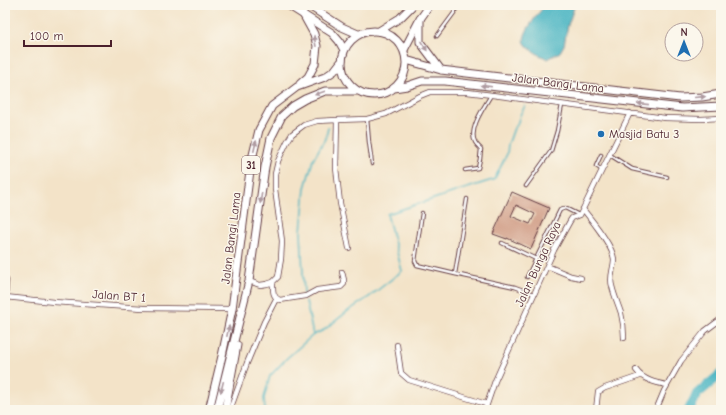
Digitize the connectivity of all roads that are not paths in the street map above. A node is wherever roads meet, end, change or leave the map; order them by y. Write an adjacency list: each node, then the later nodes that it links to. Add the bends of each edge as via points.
1 (288, 5): 6 (main road)
2 (308, 5): 9 (main road)
3 (413, 5): 8 (main road, via 400,18)
4 (430, 5): 7 (main road)
5 (458, 5): 10 (lane)
6 (303, 14): 11 (main road, via 332,33); 16 (main road, one-way to 6, via 308,77 315,64 314,34)
7 (420, 19): 12 (main road); 15 (main road, one-way to 15, via 420,42)
8 (379, 31): 9 (main road); 12 (main road, via 398,40)
9 (358, 34): 11 (main road, via 349,41)
10 (437, 36)
11 (344, 50): 14 (main road)
12 (404, 50): 13 (main road)
13 (406, 60): 15 (main road); 17 (main road, via 406,70)
14 (341, 62): 16 (main road, Jalan Bangi Lama / 31, via 325,77); 18 (main road, via 346,81)
15 (441, 70): 19 (main road, one-way to 19, via 680,98)
16 (297, 87): 52 (main road, Jalan Bangi Lama / 31, one-way to 16, via 251,163 259,130 272,106)
17 (394, 88): 18 (main road, Jalan Bangi Lama / 31, via 374,95); 22 (main road, Jalan Bangi Lama / 31, one-way to 17, via 682,108 445,81 422,81)
18 (358, 91): 47 (main road, Jalan Bangi Lama / 31, one-way to 47, via 325,91 304,99 282,116 271,138 265,167)
19 (721, 94)
20 (492, 95): 21 (street); 25 (street, via 430,92 386,114); 30 (lane, via 476,121 474,130 474,140 481,149 478,168)
21 (562, 104): 23 (street); 33 (lane, via 551,151)
22 (721, 106)
23 (630, 113): 24 (street, via 665,118); 28 (street, Jalan Bunga Raya)
24 (721, 118)
25 (367, 119): 26 (street); 29 (lane)
26 (337, 120): 39 (street, via 336,168); 48 (street, via 317,121 304,125 286,142 278,161 275,189 282,241 278,276)
27 (601, 155): 31 (lane, via 596,166)
28 (610, 155): 31 (street, Jalan Bunga Raya); 32 (lane, via 632,170)
29 (372, 164)
30 (465, 170)
31 (602, 170): 35 (street, Jalan Bunga Raya)
32 (667, 177)
33 (526, 186)
34 (466, 199): 43 (lane)
35 (583, 209): 37 (street, Jalan Bunga Raya); 55 (street, via 612,253 614,260 611,280 621,314)
36 (422, 213): 43 (lane, via 415,261 417,265)
37 (580, 215): 40 (lane, via 565,208 560,210); 41 (street, Jalan Bunga Raya, via 570,221)
38 (502, 243): 40 (lane)
39 (349, 248)
40 (536, 258): 44 (lane)
41 (547, 266): 45 (street); 49 (street, Jalan Bunga Raya)
42 (342, 272): 51 (street, via 344,284 341,287 318,290 306,296)
43 (455, 274): 49 (lane)
44 (527, 277)
45 (581, 278)
46 (5, 280): 50 (lane)
47 (249, 281): 48 (street, via 260,286); 53 (main road, Jalan Bangi Lama / 31)
48 (273, 282): 51 (street, via 273,294)
49 (535, 294): 60 (street, Jalan Bunga Raya)
50 (5, 297): 52 (street, Jalan BT 1, via 143,308)
51 (276, 299): 65 (street, via 264,322)
52 (232, 309): 62 (main road, Jalan Bangi Lama / 31, one-way to 52)
53 (239, 319): 63 (main road, Jalan Bangi Lama / 31, one-way to 63); 64 (main road, Jalan Bangi Lama / 31, via 238,343)
54 (721, 319): 59 (street, via 705,331 681,361)
55 (624, 338)
56 (397, 345): 60 (street, via 401,373 409,380)
57 (636, 370): 58 (street)
58 (640, 376): 59 (street); 67 (street, via 598,392)
59 (667, 385): 68 (street)
60 (486, 404): 66 (street, Jalan Bunga Raya)
61 (721, 407): 69 (street)
62 (208, 410)
63 (217, 410)
64 (225, 410)
65 (230, 410)
66 (485, 410)
67 (596, 410)
68 (656, 410)
69 (720, 410)

